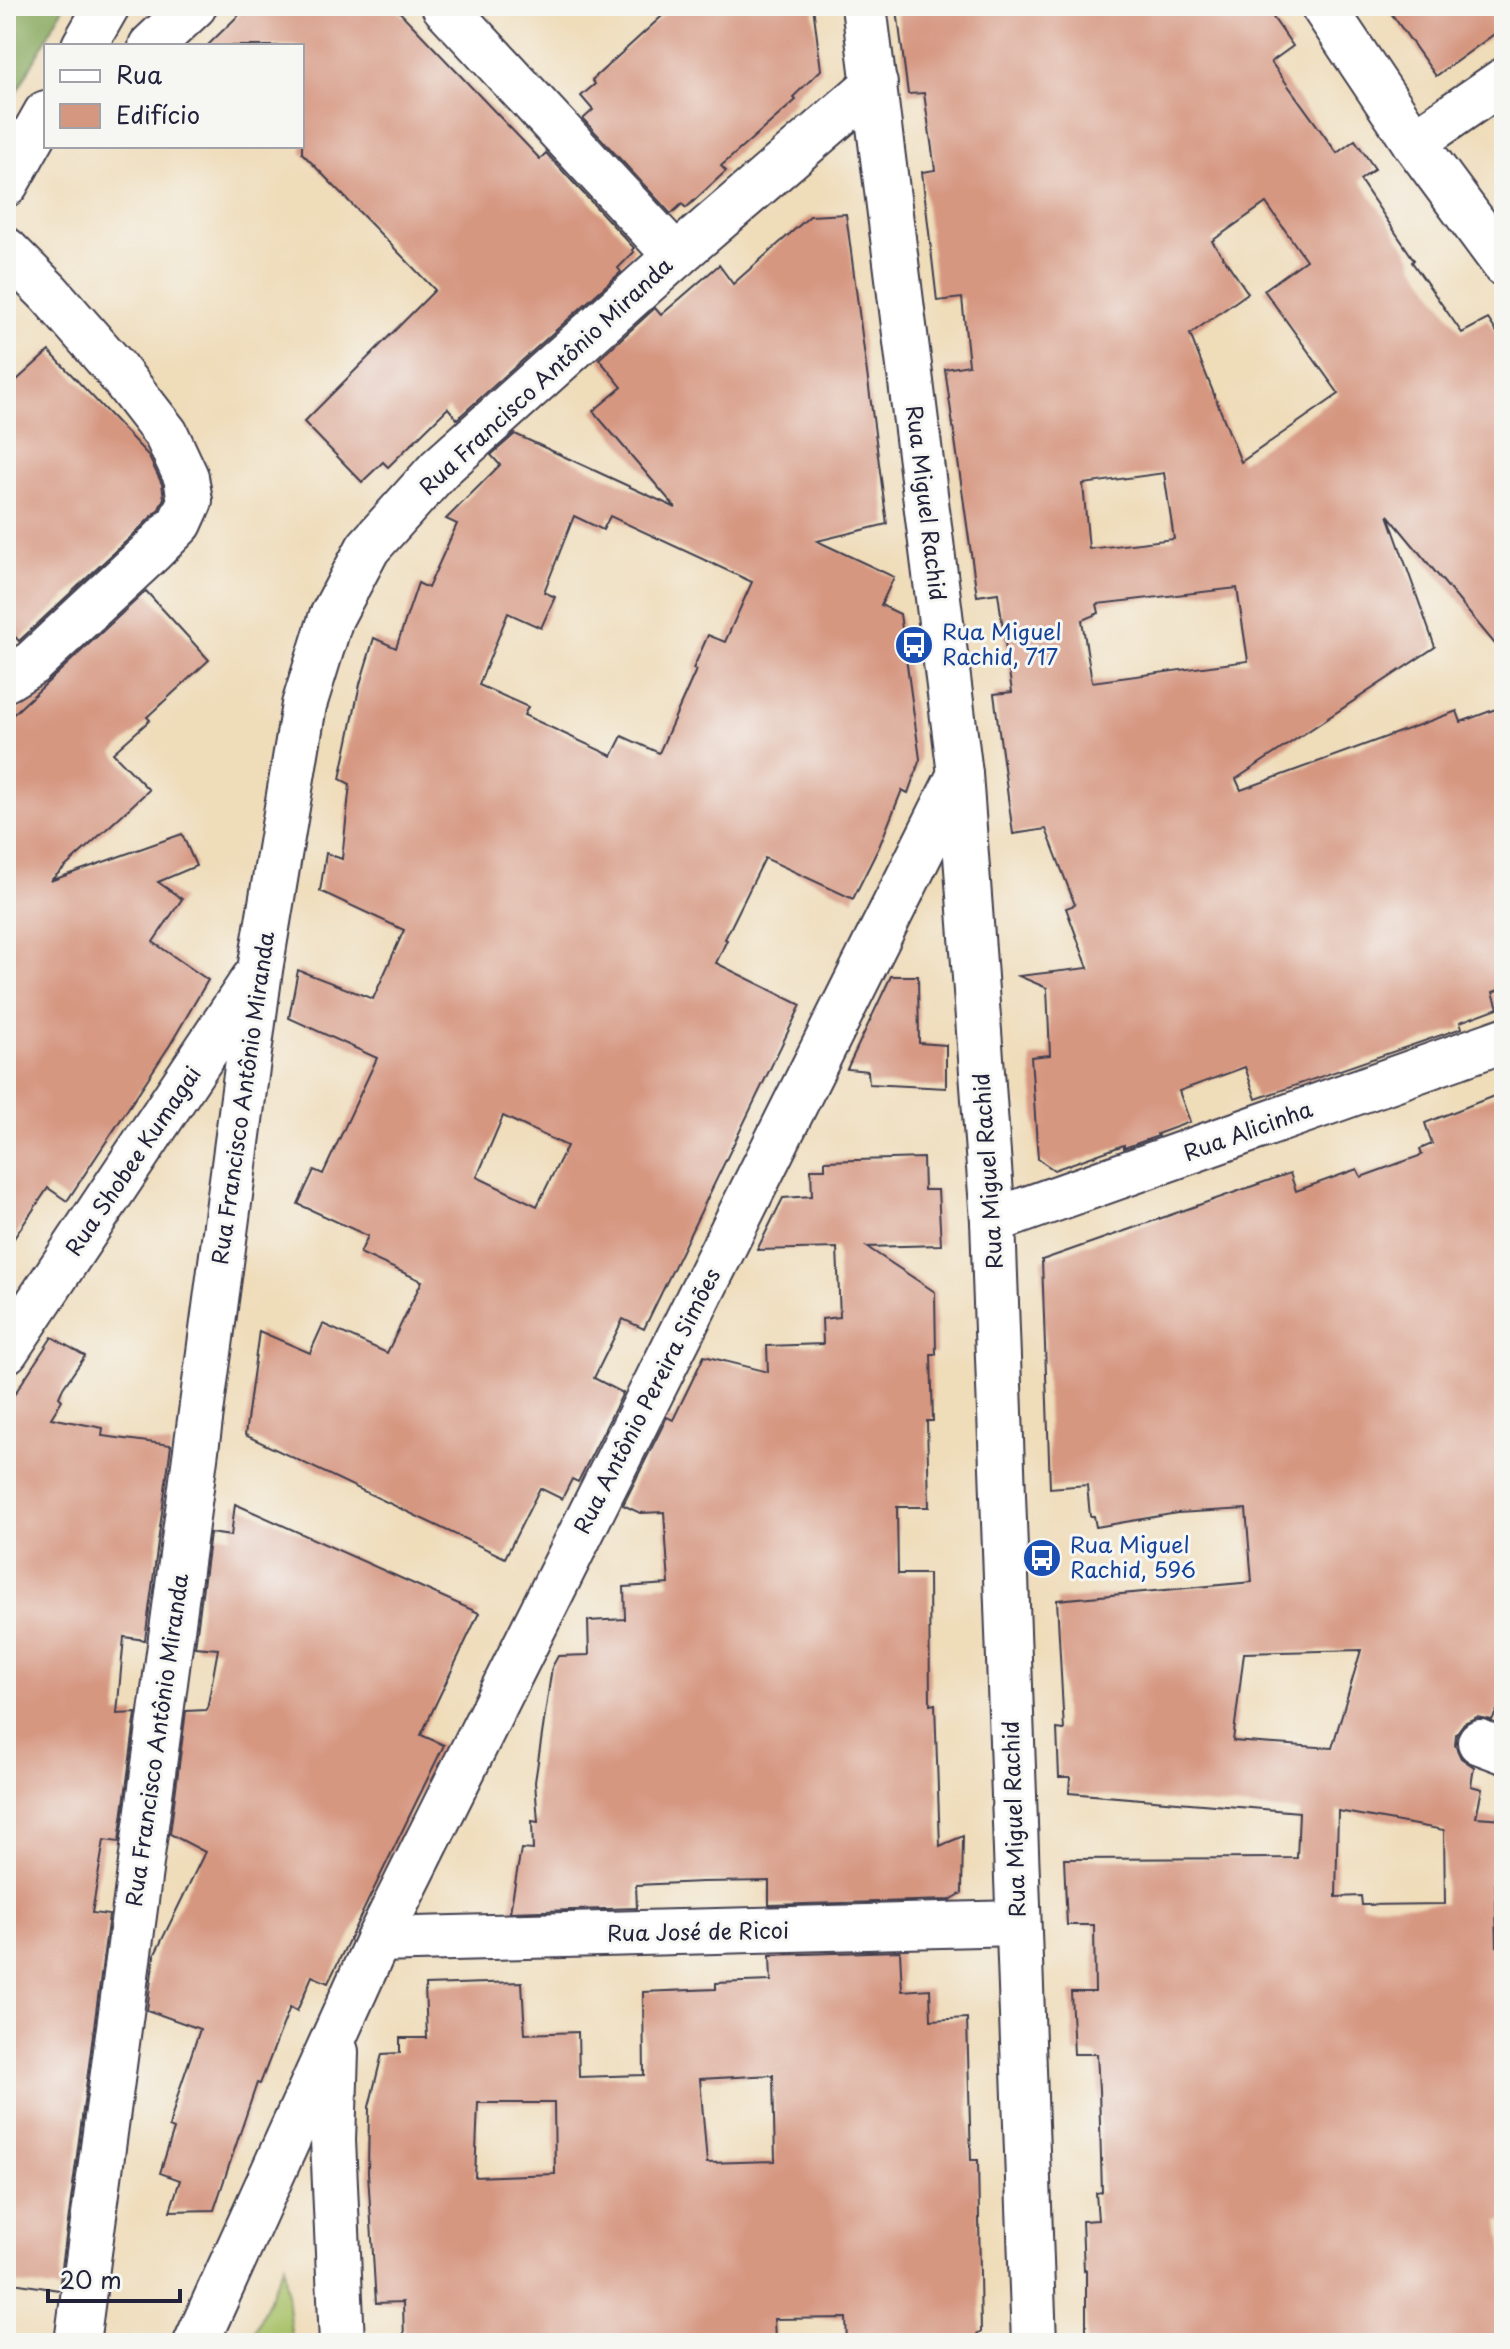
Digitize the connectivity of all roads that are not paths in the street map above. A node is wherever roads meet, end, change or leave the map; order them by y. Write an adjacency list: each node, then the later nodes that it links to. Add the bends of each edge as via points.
1 (107, 6): 6 (street)
2 (194, 6): 7 (street)
3 (444, 6): 14 (street)
4 (864, 6): 9 (street, Rua Miguel Rachid)
5 (1323, 6): 11 (street)
6 (85, 44)
7 (153, 44)
8 (1504, 80): 11 (street)
9 (875, 84): 14 (street, Rua Francisco Antônio Miranda); 17 (street, Rua Miguel Rachid)
10 (44, 117): 12 (street)
11 (1414, 142): 15 (street)
12 (6, 184)
13 (6, 250): 16 (street, via 114,367 166,434 186,477 190,501 180,523 150,553 32,663)
14 (676, 256): 18 (street, Rua Francisco Antônio Miranda, via 440,468 368,548 331,618 304,705)
15 (1504, 264)
16 (6, 679)
17 (960, 774): 20 (street, Rua Miguel Rachid); 23 (street, Rua Antônio Pereira Simões)
18 (260, 970): 21 (street, Rua Shobee Kumagai); 25 (street, Rua Francisco Antônio Miranda)
19 (1504, 1040): 20 (street, Rua Alicinha)
20 (993, 1221): 22 (street, Rua Miguel Rachid)
21 (6, 1351)
22 (1017, 1923): 23 (street, Rua José de Ricoi); 28 (street, Rua Miguel Rachid)
23 (378, 1940): 24 (street, Rua Antônio Pereira Simões)
24 (336, 2030): 26 (street, Rua Antônio Pereira Simões); 27 (street, Rua Antônio Pereira Simões, via 333,2140)
25 (77, 2343)
26 (196, 2343)
27 (342, 2343)
28 (1034, 2343)

